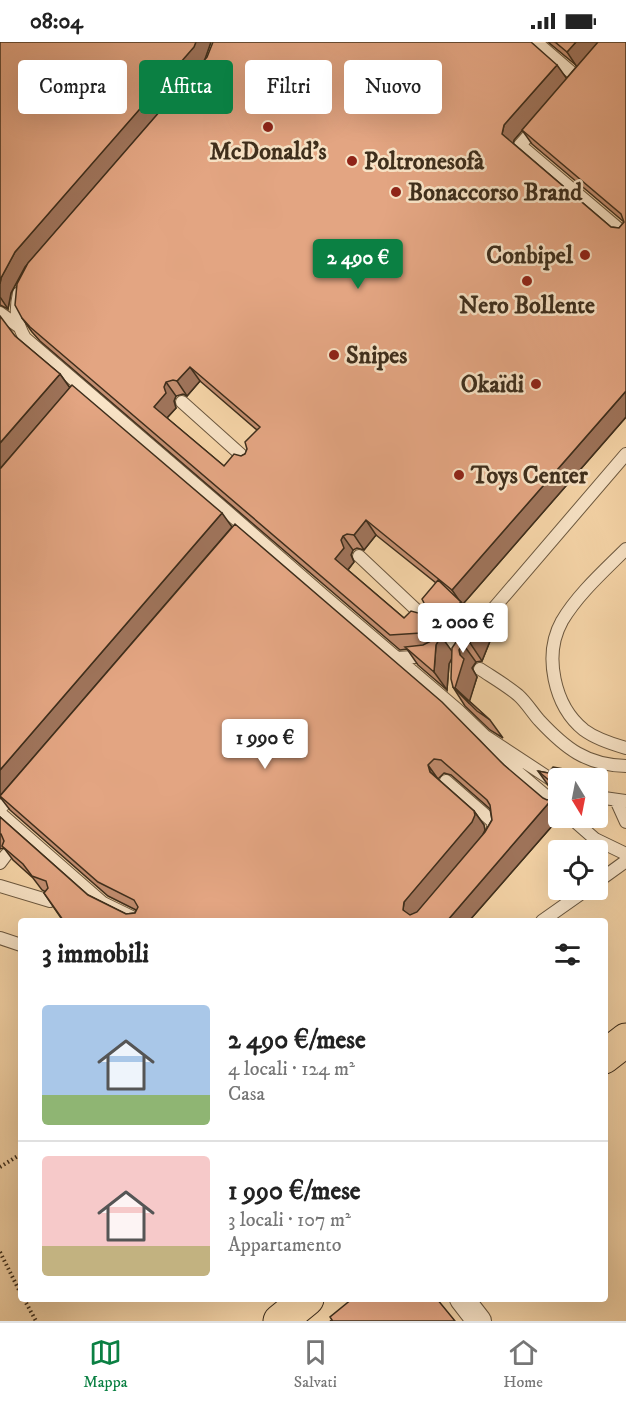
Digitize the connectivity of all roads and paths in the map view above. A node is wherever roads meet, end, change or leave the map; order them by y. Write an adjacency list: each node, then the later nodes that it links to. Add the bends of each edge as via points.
1 (536, 42): 2 (lane)
2 (578, 79)
3 (542, 120): 4 (lane, via 520,146)
4 (625, 231)
5 (26, 279): 7 (lane, via 16,305)
6 (0, 313): 7 (lane)
7 (18, 326): 16 (lane, via 78,391)
8 (182, 402): 10 (lane)
9 (626, 454): 13 (lane)
10 (249, 462)
11 (626, 549): 21 (lane, via 563,621 552,655 554,675 569,714 584,730)
12 (359, 556): 14 (lane)
13 (494, 608): 15 (lane); 16 (lane, via 447,649 433,656)
14 (426, 619)
15 (469, 645)
16 (396, 658): 19 (lane)
17 (480, 669): 22 (lane, via 519,696 573,752 611,766)
18 (455, 690): 19 (lane)
19 (458, 710): 20 (lane)
20 (485, 736): 23 (lane); 26 (lane)
21 (626, 748)
22 (626, 766)
23 (548, 777)
24 (446, 781): 31 (lane, via 492,821 494,831)
25 (22, 783): 28 (lane)
26 (548, 798)
27 (621, 800): 29 (lane)
28 (0, 811): 38 (lane, via 103,903)
29 (626, 822)
30 (584, 828): 32 (lane)
31 (482, 850)
32 (626, 855)
33 (626, 861): 34 (lane)
34 (608, 874)
35 (0, 886): 37 (lane)
36 (572, 900): 39 (lane)
37 (50, 902)
38 (134, 918)
39 (546, 918)
40 (0, 938): 41 (lane)
41 (18, 944)
42 (626, 1040): 43 (main road)
43 (608, 1054)
44 (18, 1156): 45 (path)
45 (0, 1167)
46 (0, 1252): 47 (path)
47 (18, 1288)
48 (26, 1302): 51 (path)
49 (303, 1302): 52 (main road)
50 (464, 1302): 53 (street)
51 (36, 1321)
52 (280, 1321)
53 (479, 1321)

